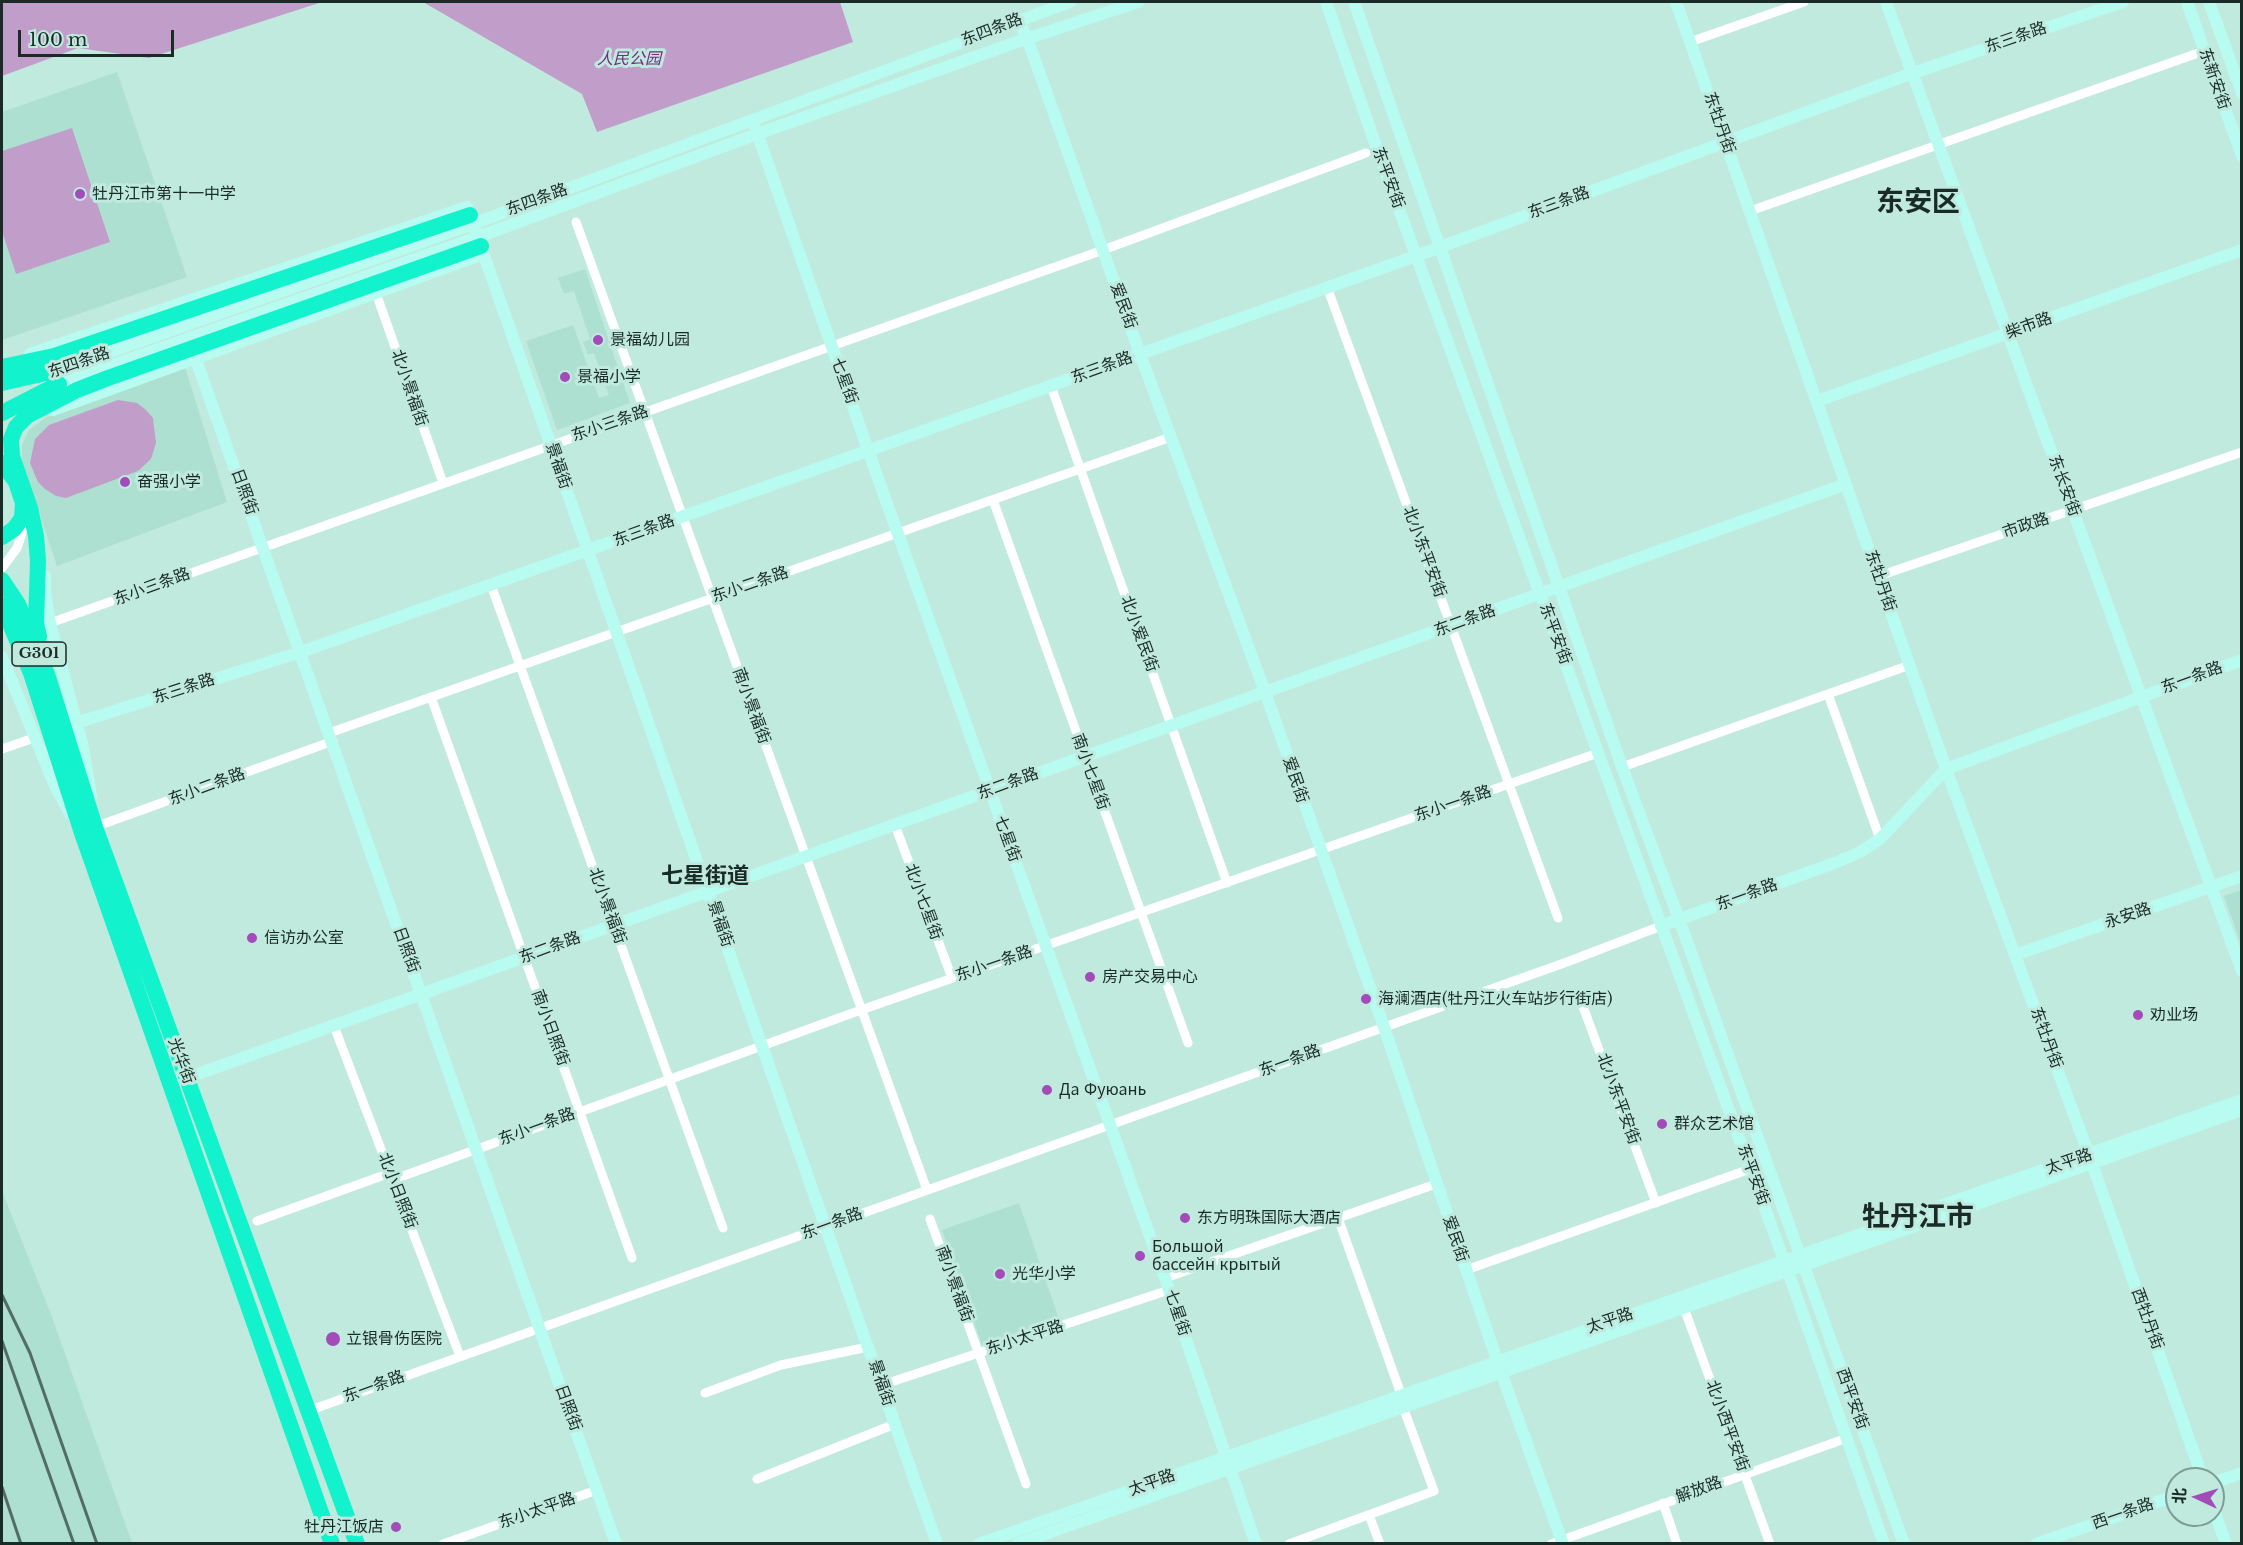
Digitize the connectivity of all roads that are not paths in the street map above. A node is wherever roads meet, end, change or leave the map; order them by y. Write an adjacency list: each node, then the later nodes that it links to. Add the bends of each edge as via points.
1 (1070, 2): 12 (street, 东四条路)
2 (1138, 2): 13 (street)
3 (1326, 2): 32 (street, 东平安街)
4 (1354, 2): 29 (street, 东平安街)
5 (1676, 2): 14 (street, 东牡丹街)
6 (1804, 2): 11 (street)
7 (1886, 2): 16 (street, 东长安街)
8 (2123, 2): 16 (street, 东三条路)
9 (2187, 2): 15 (street, 东新安街)
10 (2209, 2): 17 (street, 东新安街)
11 (1786, 4): 14 (street)
12 (1018, 20): 13 (street, 爱民街); 18 (street, 东四条路)
13 (1028, 38): 19 (street); 30 (street, 爱民街)
14 (1690, 42): 20 (street, 东牡丹街)
15 (2204, 51): 21 (street); 23 (street, 东新安街)
16 (1912, 73): 20 (street, 东三条路); 21 (street, 东长安街)
17 (2241, 93)
18 (753, 121): 19 (street, 七星街); 25 (street, 东四条路)
19 (757, 134): 27 (street); 37 (street, 七星街)
20 (1725, 142): 24 (street, 东牡丹街); 29 (street, 东三条路)
21 (1939, 146): 24 (street); 36 (street, 东长安街)
22 (1366, 153): 30 (street, 东小三条路)
23 (2241, 156)
24 (1750, 211): 46 (street, 东牡丹街)
25 (470, 215): 27 (street, 景福街); 28 (highway); 40 (street, 东四条路, via 45,350)
26 (576, 222): 49 (street, 南小景福街)
27 (481, 246): 33 (highway); 35 (street); 52 (street, 景福街)
28 (396, 247): 41 (highway, via 54,356); 42 (street, 东四条路)
29 (1439, 247): 32 (street, 东三条路); 72 (street, 东平安街)
30 (1103, 250): 37 (street, 东小三条路); 38 (street, 爱民街)
31 (2241, 250): 36 (street, 柴市路)
32 (1416, 256): 34 (street, 东三条路); 73 (street, 东平安街)
33 (404, 268): 42 (street); 85 (highway, via 77,390 27,416 16,427 11,439 12,456 36,536 36,623)
34 (1327, 287): 38 (street, 东三条路); 77 (street, 北小东平安街)
35 (376, 293): 39 (street); 57 (street, 北小景福街)
36 (2008, 334): 46 (street, 柴市路); 61 (street, 东长安街)
37 (831, 346): 49 (street, 东小三条路); 53 (street, 七星街)
38 (1140, 354): 44 (street, 东三条路); 51 (street, 爱民街)
39 (195, 357): 59 (street, via 30,422 22,429 17,452); 66 (street, 日照街)
40 (2, 359)
41 (2, 367)
42 (57, 378): 43 (highway); 45 (street, 东四条路); 47 (street); 48 (highway)
43 (2, 383)
44 (1051, 386): 53 (street, 东三条路); 56 (street, 北小爱民街)
45 (2, 390)
46 (1817, 401): 58 (street, 东牡丹街)
47 (2, 404)
48 (2, 412)
49 (645, 412): 52 (street, 东小三条路); 63 (street, 南小景福街)
50 (2, 437): 62 (street)
51 (1171, 437): 56 (street, 东小二条路); 86 (street, 爱民街)
52 (551, 445): 57 (street, 东小三条路); 67 (street, 景福街)
53 (868, 451): 63 (street, 东三条路); 64 (street, 七星街)
54 (2241, 452): 61 (street, 市政路)
55 (2, 463): 65 (highway, via 16,482 23,502 22,518)
56 (1080, 469): 60 (street, 东小二条路); 90 (street, 北小爱民街)
57 (443, 483): 66 (street, 东小三条路)
58 (1846, 484): 69 (street, 东牡丹街); 72 (street, 东二条路)
59 (28, 495): 62 (street); 76 (street, via 43,538)
60 (993, 500): 64 (street, 东小二条路); 95 (street, 南小七星街)
61 (2072, 510): 69 (street, 市政路); 89 (street, 东长安街)
62 (29, 513): 68 (street, via 17,548)
63 (683, 517): 67 (street, 东三条路); 74 (street, 南小景福街)
64 (898, 533): 74 (street, 东小二条路); 99 (street, 七星街)
65 (2, 537)
66 (264, 546): 76 (street, 东小三条路); 80 (street, 日照街)
67 (588, 550): 71 (street, 东三条路); 79 (street, 景福街)
68 (2, 568)
69 (1879, 576): 83 (street, 东牡丹街)
70 (2, 580): 85 (highway, 光华街 / G301, via 18,604)
71 (492, 585): 80 (street, 东三条路); 84 (street, 北小景福街)
72 (1560, 587): 73 (street, 东二条路); 96 (street, 东平安街)
73 (1540, 594): 77 (street, 东二条路); 94 (street, 东平安街)
74 (712, 598): 79 (street, 东小二条路); 104 (street, 南小景福街)
75 (2, 605): 91 (highway, 光华街 / G301)
76 (50, 623): 91 (street)
77 (1451, 626): 86 (street, 东二条路); 98 (street, 北小东平安街)
78 (2, 628): 91 (highway)
79 (616, 632): 84 (street, 东小二条路); 108 (street, 景福街)
80 (301, 652): 91 (street, 东三条路); 92 (street, 日照街)
81 (2, 657): 91 (street)
82 (2241, 660): 89 (street, 东一条路)
83 (1910, 665): 87 (street); 97 (street, 东牡丹街)
84 (521, 666): 88 (street, 东小二条路); 112 (street, 北小景福街)
85 (47, 674): 91 (highway, 光华街 / G301)
86 (1265, 693): 90 (street, 东二条路); 103 (street, 爱民街)
87 (1828, 694): 96 (street); 102 (street)
88 (431, 697): 92 (street, 东小二条路); 116 (street, 南小日照街)
89 (2141, 697): 97 (street, 东一条路); 107 (street, 东长安街)
90 (1172, 726): 95 (street, 东二条路); 106 (street, 北小爱民街)
91 (57, 733): 93 (street); 101 (highway, 光华街); 101 (street, via 55,786)
92 (331, 737): 101 (street, 东小二条路); 119 (street, 日照街)
93 (2, 749)
94 (1598, 753): 98 (street, 东小一条路); 113 (street, 东平安街)
95 (1085, 757): 99 (street, 东二条路); 109 (street, 南小七星街)
96 (1622, 767): 111 (street, 东平安街)
97 (1946, 769): 102 (street, 东一条路); 115 (street, 东牡丹街)
98 (1509, 785): 103 (street, 东小一条路); 110 (street, 北小东平安街)
99 (990, 791): 100 (street, 东二条路); 114 (street, 七星街)
100 (895, 825): 104 (street, 东二条路); 118 (street, 北小七星街)
101 (88, 830): 126 (highway, 光华街); 128 (highway, 光华街)
102 (1880, 839): 111 (street, 东一条路, via 1837,862)
103 (1320, 850): 106 (street, 东小一条路); 123 (street, 爱民街)
104 (806, 857): 108 (street, 东二条路); 121 (street, 南小景福街)
105 (2241, 876): 107 (street, 永安路)
106 (1227, 883): 109 (street, 东小一条路)
107 (2210, 887): 115 (street, 永安路); 117 (street, 东长安街)
108 (708, 892): 112 (street, 东二条路); 125 (street, 景福街)
109 (1141, 913): 114 (street, 东小一条路); 124 (street, 南小七星街)
110 (1558, 918)
111 (1679, 919): 113 (street, 东一条路); 146 (street, 东平安街)
112 (614, 925): 116 (street, 东二条路); 127 (street, 北小景福街)
113 (1661, 926): 123 (street, 东一条路); 135 (street, 东平安街)
114 (1047, 946): 118 (street, 东小一条路); 132 (street, 七星街)
115 (2015, 956): 134 (street, 东牡丹街)
116 (525, 957): 119 (street, 东二条路); 131 (street, 南小日照街)
117 (2241, 971)
118 (952, 978): 121 (street, 东小一条路)
119 (422, 994): 122 (street, 东二条路); 133 (street, 日照街)
120 (1579, 996): 139 (street, 北小东平安街)
121 (861, 1010): 125 (street, 东小一条路); 138 (street, 南小景福街)
122 (334, 1026): 126 (street, 东二条路); 136 (street, 北小日照街)
123 (1384, 1028): 132 (street, 东一条路); 137 (street, 爱民街)
124 (1188, 1043)
125 (762, 1045): 127 (street, 东小一条路); 143 (street, 景福街)
126 (187, 1078): 128 (street, 东二条路); 160 (highway, 光华街)
127 (669, 1079): 131 (street, 东小一条路); 144 (street, 北小景福街)
128 (169, 1084): 176 (highway, 光华街)
129 (2241, 1100): 134 (street, 太平路)
130 (2241, 1110): 134 (street, 太平路)
131 (580, 1111): 133 (street, 东小一条路); 145 (street, 南小日照街)
132 (1110, 1125): 138 (street, 东一条路); 149 (street, 七星街)
133 (477, 1149): 136 (street, 东小一条路); 151 (street, 日照街)
134 (2090, 1159): 146 (street, 太平路); 164 (street, 西牡丹街)
135 (1750, 1169): 139 (street); 147 (street, 东平安街)
136 (391, 1176): 142 (street, 东小一条路); 154 (street, 北小日照街)
137 (1436, 1184): 140 (street, 东小太平路); 148 (street, 爱民街)
138 (927, 1190): 143 (street, 东一条路)
139 (1656, 1203): 148 (street)
140 (1338, 1218): 149 (street, 东小太平路); 158 (street)
141 (930, 1219): 153 (street, 南小景福街)
142 (257, 1221)
143 (827, 1226): 151 (street, 东一条路); 152 (street, 景福街)
144 (723, 1228)
145 (632, 1258)
146 (1802, 1260): 147 (street, 太平路); 189 (street, 西平安街)
147 (1786, 1266): 150 (street, 太平路); 155 (street, 太平路); 162 (street, 西平安街)
148 (1466, 1270): 155 (street, 爱民街)
149 (1167, 1284): 153 (street, 东小太平路); 163 (street, 七星街)
150 (1684, 1308): 155 (street, 太平路); 165 (street, 北小西平安街)
151 (539, 1328): 154 (street, 东一条路); 170 (street, 日照街)
152 (868, 1347): 156 (street, 景福街); 157 (street, via 781,1365)
153 (979, 1353): 156 (street, 东小太平路); 169 (street, 南小景福街)
154 (460, 1356): 160 (street, 东一条路)
155 (1499, 1366): 158 (street, 太平路); 159 (street, 太平路); 175 (street, 爱民街)
156 (882, 1385): 161 (street, 景福街)
157 (705, 1393)
158 (1401, 1394): 163 (street, 太平路)
159 (1403, 1407): 163 (street, 太平路); 173 (street, via 1434,1491)
160 (308, 1411): 177 (highway, 光华街)
161 (895, 1424): 167 (street); 180 (street, 景福街)
162 (1847, 1438): 165 (street, 解放路); 188 (street, 西平安街)
163 (1228, 1462): 181 (street, 太平路); 182 (street, 太平路); 183 (street, 七星街)
164 (2199, 1467)
165 (1745, 1473): 172 (street, 解放路); 187 (street, 北小西平安街)
166 (2241, 1473): 168 (street)
167 (757, 1479)
168 (2225, 1479)
169 (1026, 1484)
170 (597, 1490): 178 (street, 东小太平路); 179 (street, 日照街)
171 (2165, 1499): 190 (street, 西一条路)
172 (1663, 1503): 175 (street, 解放路); 186 (street)
173 (1370, 1515): 184 (street); 185 (street)
174 (2220, 1527): 191 (street)
175 (1559, 1542)
176 (332, 1544)
177 (357, 1544)
178 (443, 1544)
179 (616, 1544)
180 (938, 1544)
181 (979, 1544)
182 (1017, 1544)
183 (1256, 1544)
184 (1289, 1544)
185 (1380, 1544)
186 (1677, 1544)
187 (1770, 1544)
188 (1884, 1544)
189 (1905, 1544)
190 (2036, 1544)
191 (2226, 1544)

